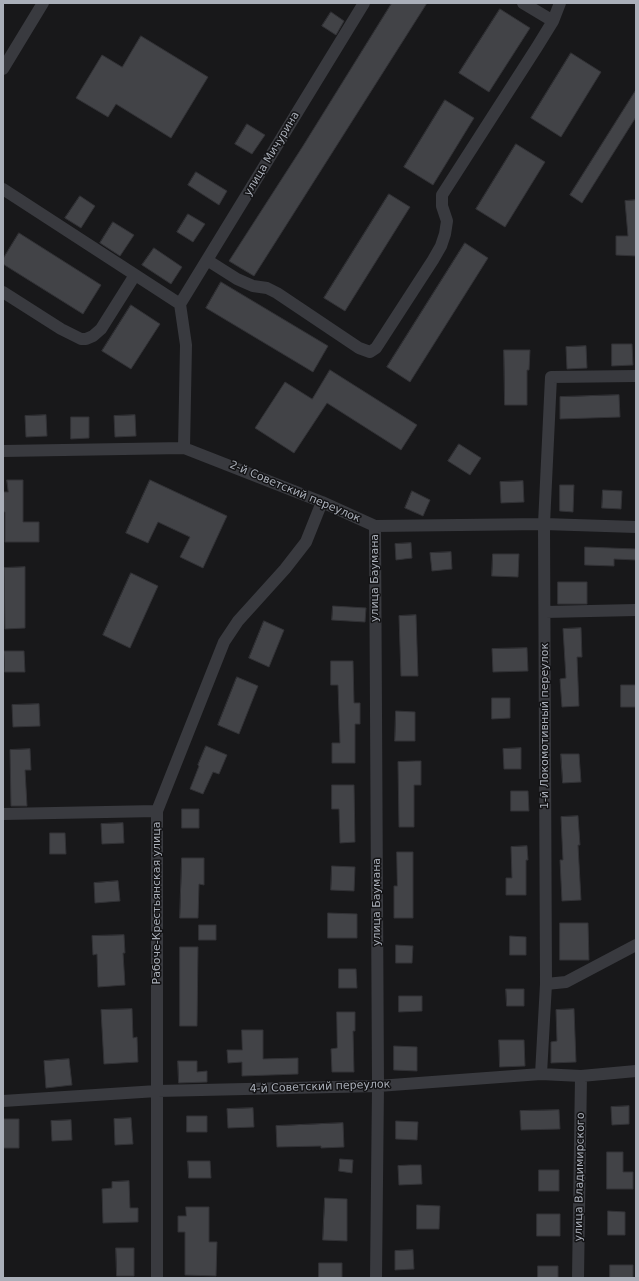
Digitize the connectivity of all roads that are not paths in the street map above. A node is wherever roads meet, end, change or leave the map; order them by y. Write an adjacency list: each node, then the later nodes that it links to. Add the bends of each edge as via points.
1 (43, 3): 6 (street)
2 (364, 3): 8 (street, улица Мичурина)
3 (523, 3): 5 (street)
4 (560, 3): 5 (street)
5 (553, 21): 8 (street, via 442,195 442,206 447,221 441,246 376,348 370,352 359,348 277,293 238,279)
6 (3, 69)
7 (3, 188): 9 (street)
8 (207, 260): 11 (street, улица Мичурина)
9 (135, 275): 10 (street, via 101,329 86,339 61,329); 11 (street)
10 (3, 292)
11 (180, 304): 13 (street, via 186,345)
12 (636, 376): 16 (street, 1-й Локомотивный переулок, via 551,377)
13 (184, 448): 14 (street, 2-й Советский переулок); 15 (street, 2-й Советский переулок)
14 (3, 451)
15 (322, 502): 17 (street, 2-й Советский переулок); 21 (street, Рабоче-Крестьянская улица, via 306,542 238,621 224,642)
16 (544, 524): 17 (street, 2-й Советский переулок); 18 (street, 2-й Советский переулок); 20 (street, 1-й Локомотивный переулок)
17 (375, 526): 28 (street, улица Баумана)
18 (636, 527)
19 (636, 610): 20 (street)
20 (545, 612): 24 (street, 1-й Локомотивный переулок)
21 (157, 811): 22 (street); 29 (street, Рабоче-Крестьянская улица)
22 (3, 814)
23 (636, 945): 24 (street, via 566,982)
24 (546, 984): 26 (street, 1-й Локомотивный переулок)
25 (636, 1071): 27 (street, 4-й Советский переулок)
26 (541, 1074): 27 (street, 4-й Советский переулок); 28 (street, 4-й Советский переулок)
27 (581, 1076): 33 (street, улица Владимирского)
28 (378, 1086): 29 (street, 4-й Советский переулок); 32 (street, улица Баумана)
29 (157, 1091): 30 (street, 4-й Советский переулок); 31 (street, Рабоче-Крестьянская улица)
30 (3, 1101)
31 (157, 1278)
32 (376, 1278)
33 (578, 1278)

